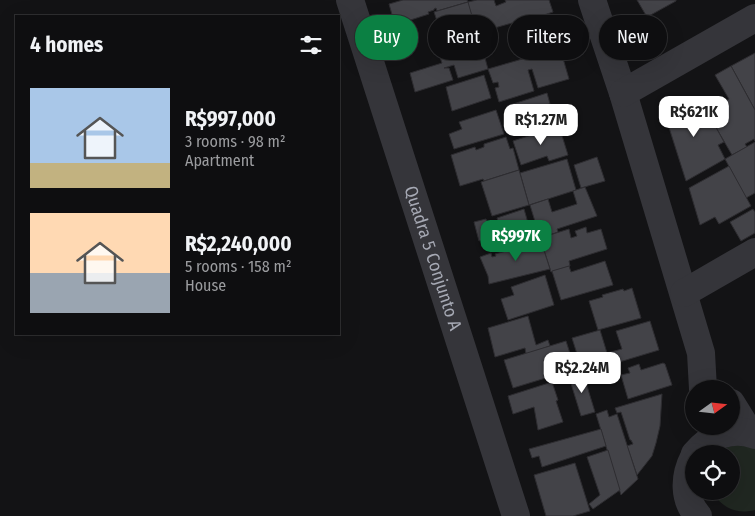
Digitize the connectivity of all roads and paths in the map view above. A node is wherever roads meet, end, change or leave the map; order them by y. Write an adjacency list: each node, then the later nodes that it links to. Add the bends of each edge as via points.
1 (350, 0): 15 (street, Quadra 5 Conjunto A)
2 (592, 0): 4 (street)
3 (755, 18): 4 (street)
4 (623, 93): 6 (street)
5 (755, 252): 6 (street)
6 (684, 293): 7 (street)
7 (701, 353): 8 (street); 9 (street)
8 (702, 380)
9 (717, 380)
10 (740, 416): 11 (street)
11 (752, 433): 12 (street, via 732,432 716,436)
12 (703, 445)
13 (689, 500): 14 (street)
14 (695, 514)
15 (516, 516)

